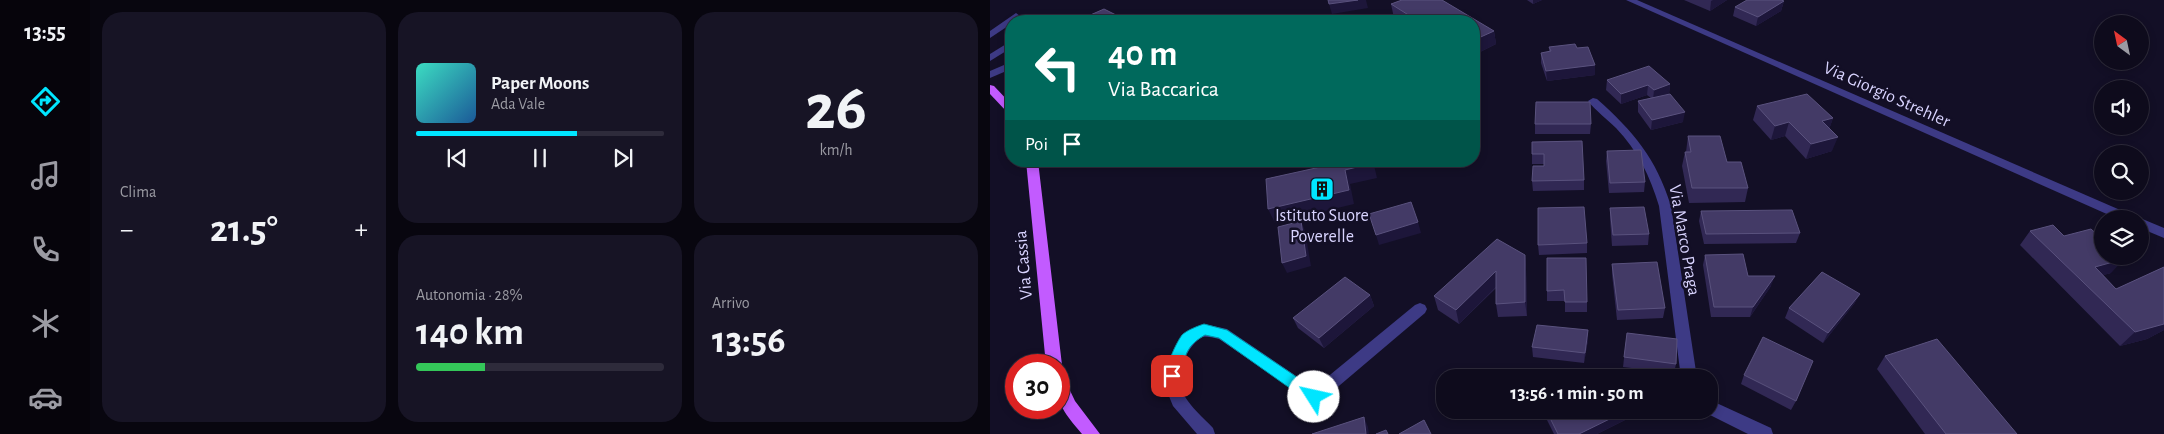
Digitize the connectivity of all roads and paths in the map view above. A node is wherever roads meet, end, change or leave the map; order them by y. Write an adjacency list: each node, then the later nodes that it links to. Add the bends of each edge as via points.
1 (1630, 0): 12 (street, Via Giorgio Strehler)
2 (1005, 24): 3 (street)
3 (990, 35)
4 (1005, 48): 5 (street)
5 (990, 58)
6 (1005, 68): 7 (street)
7 (990, 75)
8 (990, 88): 10 (main road)
9 (1593, 101): 17 (street, Via Marco Praga, via 1635,140 1657,180 1665,206)
10 (1005, 104)
11 (1033, 167): 16 (main road, Via Cassia)
12 (2109, 210)
13 (2149, 227): 14 (street)
14 (2164, 233)
15 (1420, 308): 21 (street, via 1314,397 1222,334 1204,330 1188,338 1176,361 1172,384 1179,401)
16 (1052, 354)
17 (1687, 369)
18 (1070, 408): 20 (main road)
19 (1718, 411): 22 (street)
20 (1092, 434)
21 (1207, 434)
22 (1765, 434)

